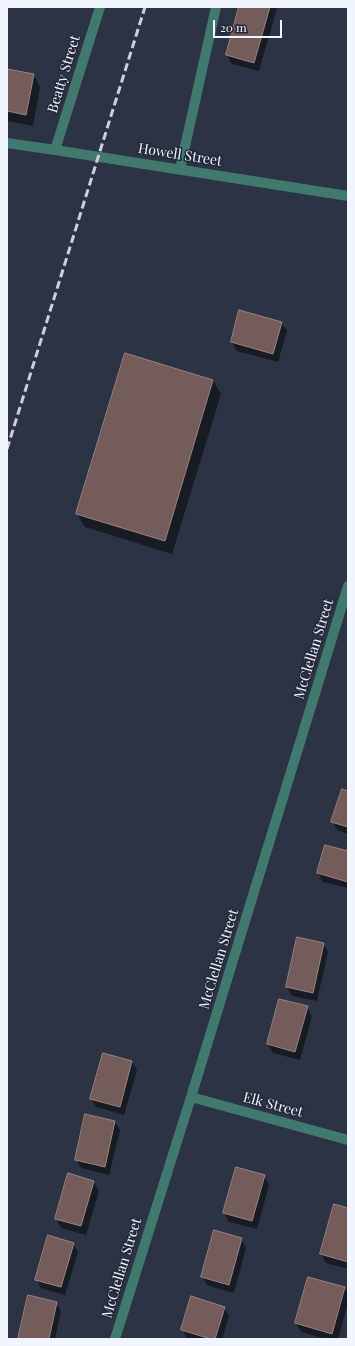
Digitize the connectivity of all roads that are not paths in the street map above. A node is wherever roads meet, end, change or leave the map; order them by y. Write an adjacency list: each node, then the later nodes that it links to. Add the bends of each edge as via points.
1 (100, 7): 4 (street, Beatty Street)
2 (216, 7): 5 (street)
3 (7, 143): 4 (street, Howell Street)
4 (55, 150): 5 (street, Howell Street)
5 (180, 169): 6 (street, Howell Street)
6 (348, 196)
7 (348, 586): 8 (street, McClellan Street)
8 (191, 1097): 9 (street, Elk Street); 10 (street, McClellan Street)
9 (348, 1140)
10 (115, 1339)

